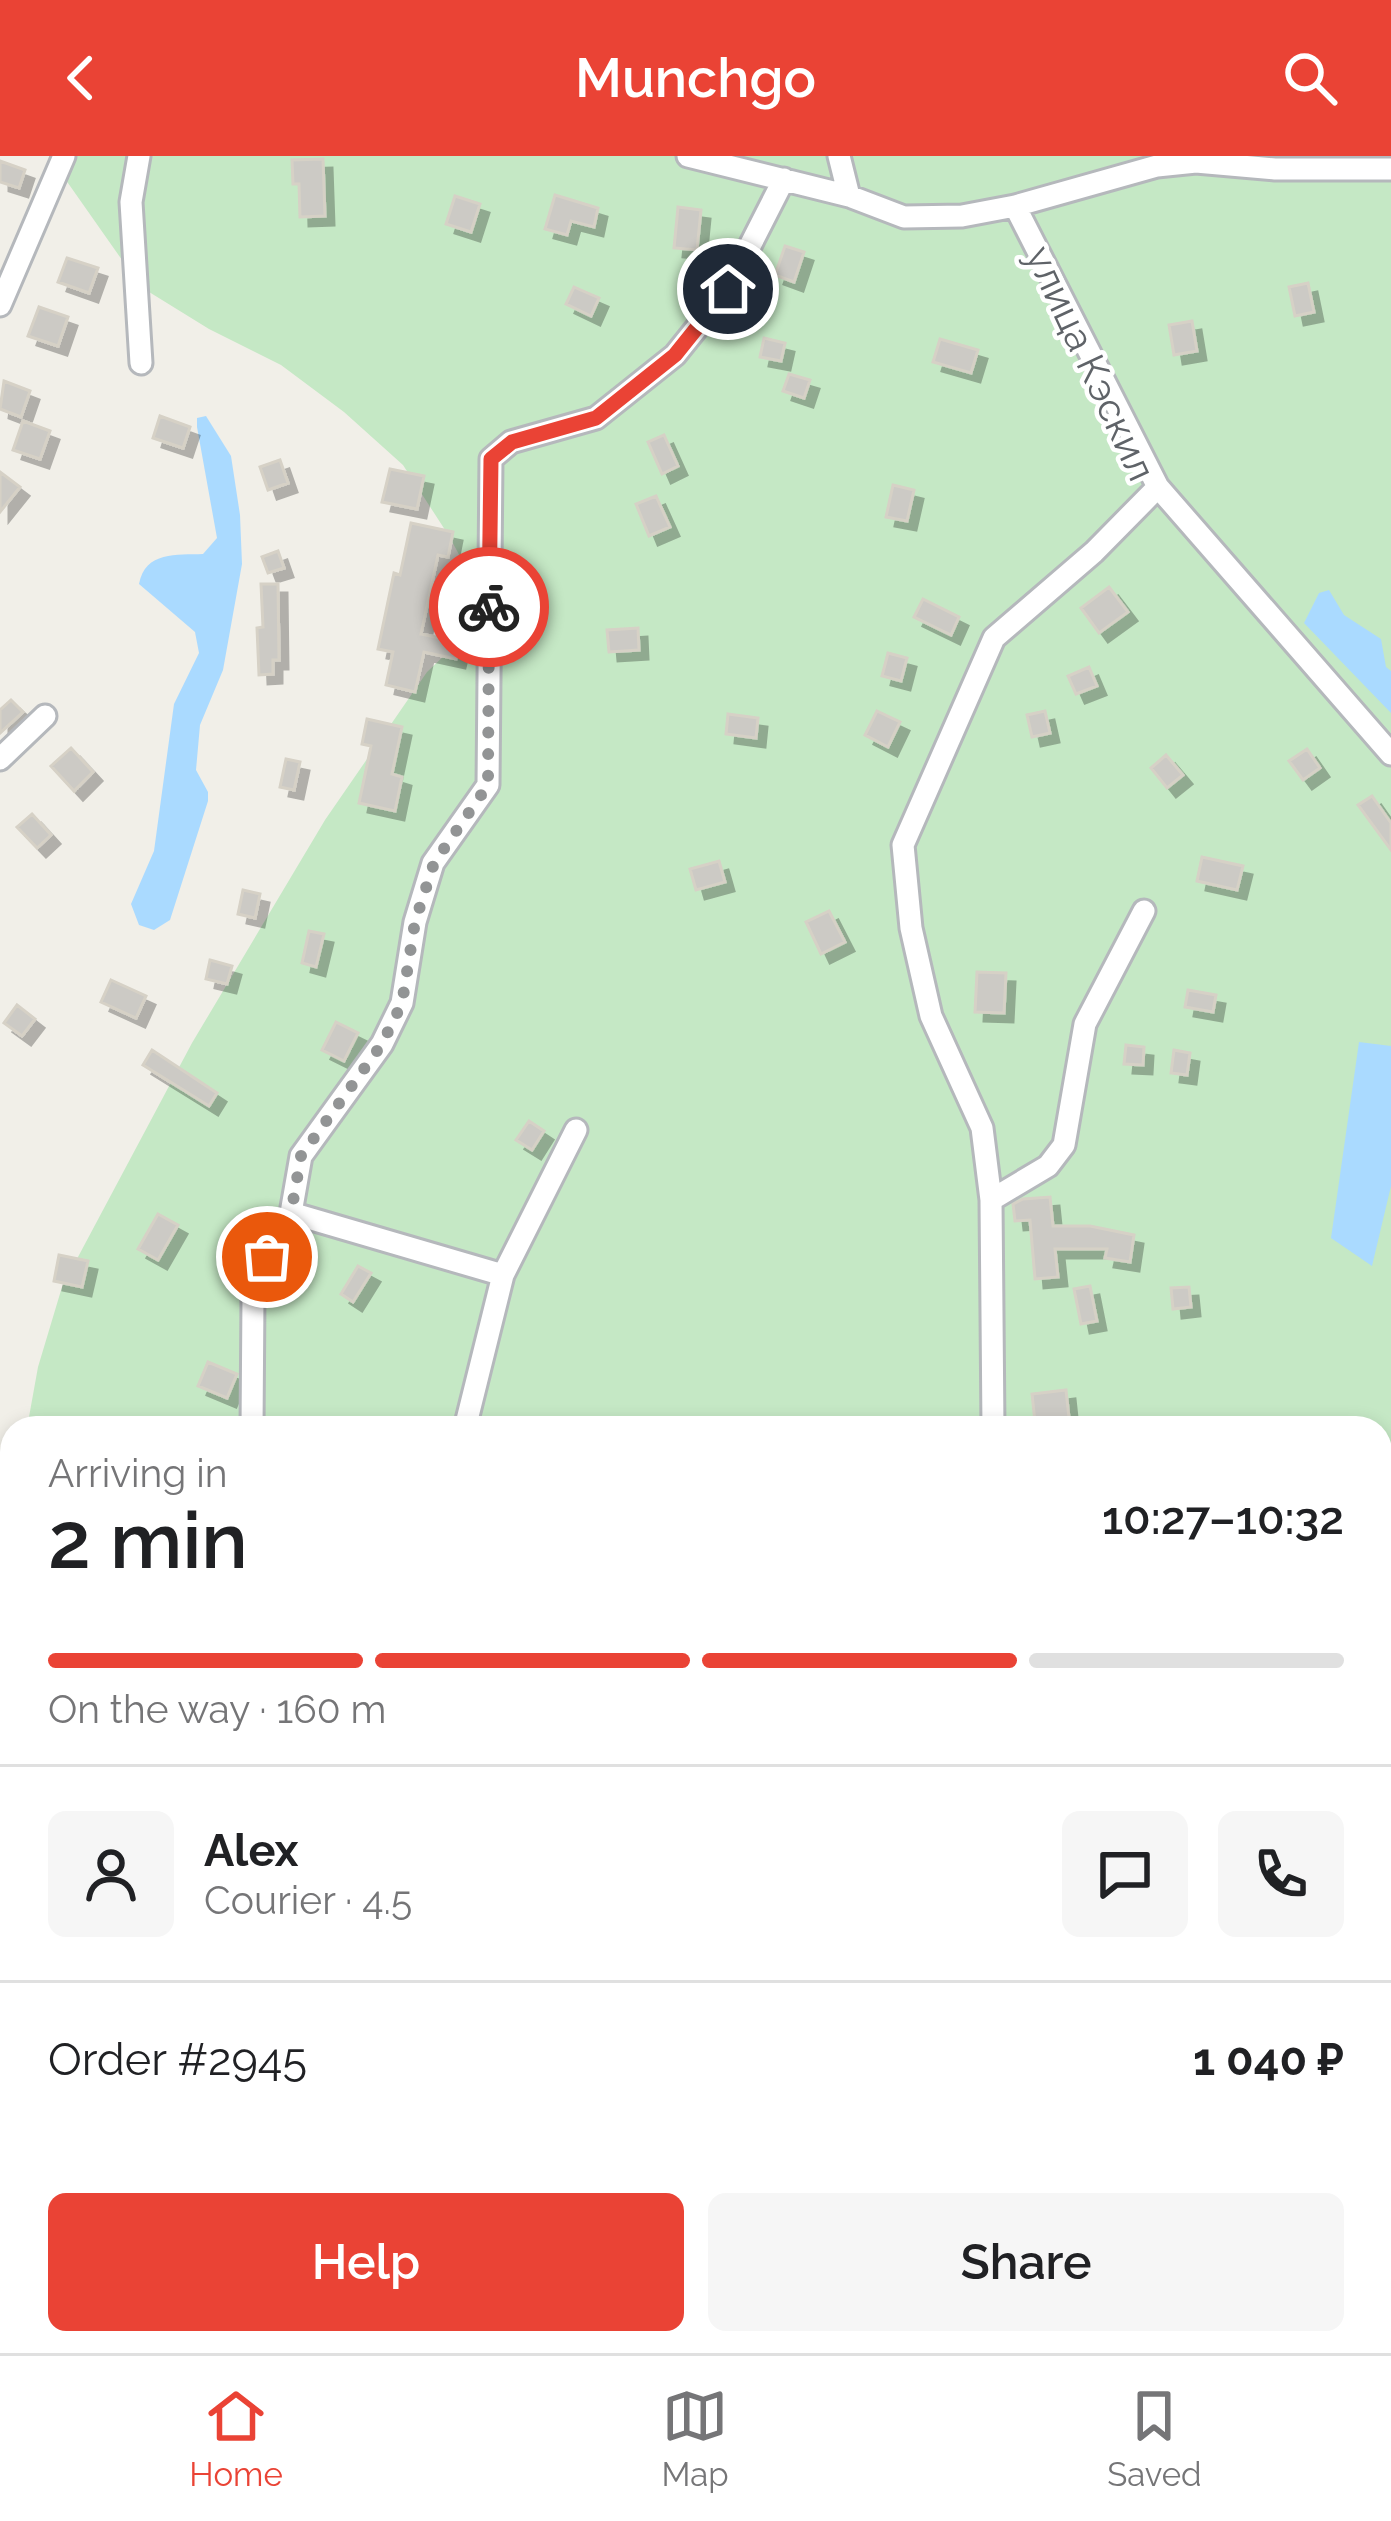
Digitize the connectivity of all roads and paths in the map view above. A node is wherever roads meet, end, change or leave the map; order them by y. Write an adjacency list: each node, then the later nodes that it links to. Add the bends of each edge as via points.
1 (64, 156): 10 (street)
2 (139, 156): 11 (street, via 131,202)
3 (688, 156): 7 (street)
4 (839, 156): 8 (street)
5 (1305, 163): 6 (street); 9 (street, via 1157,166)
6 (1391, 170)
7 (784, 179): 8 (street); 19 (street, via 728,289 675,355 596,418 512,442 491,459 488,785 434,863 402,1003 301,1156)
8 (849, 196): 9 (street, via 904,217)
9 (1016, 206): 12 (street, улица Кэскил)
10 (0, 304)
11 (141, 363)
12 (1159, 487): 14 (street); 18 (street, улица Кэскил, via 994,638 903,845 931,1016 982,1128)
13 (45, 716): 15 (street)
14 (1391, 754)
15 (0, 759)
16 (1144, 911): 18 (street, via 1085,1024 1064,1145)
17 (576, 1130): 20 (street)
18 (991, 1199): 23 (street, улица Кэскил)
19 (291, 1213): 20 (street); 21 (street, via 253,1297)
20 (503, 1275): 22 (street)
21 (252, 1416)
22 (468, 1416)
23 (993, 1416)

